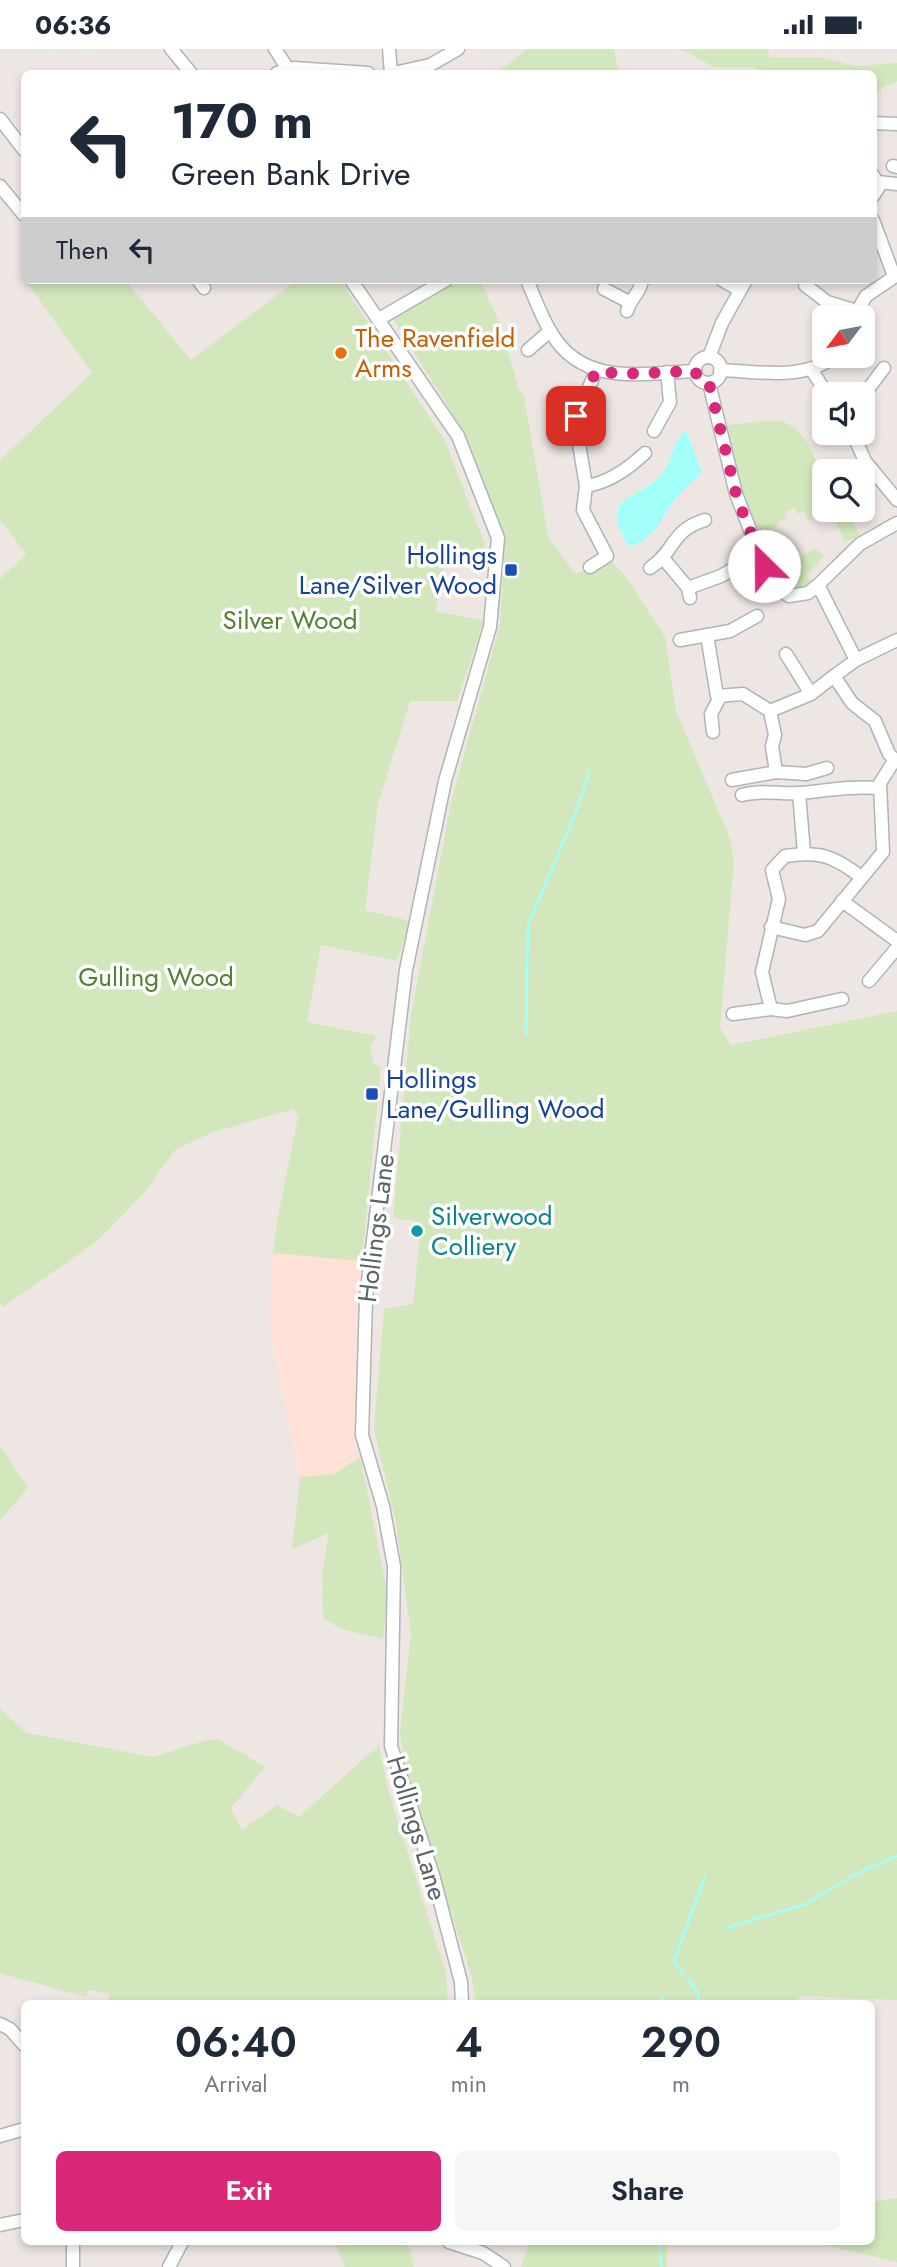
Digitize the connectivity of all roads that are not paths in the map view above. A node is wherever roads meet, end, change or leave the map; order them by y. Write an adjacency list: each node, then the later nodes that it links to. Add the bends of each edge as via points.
1 (171, 49): 5 (street)
2 (275, 49): 6 (street)
3 (388, 49): 7 (street)
4 (457, 49): 8 (street, via 430,65)
5 (188, 70)
6 (282, 70)
7 (392, 70)
8 (407, 70)
9 (0, 119): 12 (street)
10 (877, 123): 11 (street)
11 (897, 124)
12 (21, 146)
13 (877, 179): 14 (street)
14 (897, 184)
15 (0, 186): 16 (street)
16 (21, 209)
17 (877, 241): 18 (street)
18 (895, 275): 27 (street)
19 (354, 284): 28 (street, Hollings Lane)
20 (438, 284): 28 (street)
21 (529, 284): 29 (street)
22 (641, 284): 25 (street, via 628,307)
23 (742, 285): 31 (street)
24 (805, 285): 26 (street)
25 (604, 289)
26 (832, 305)
27 (861, 305)
28 (379, 319): 83 (street, Hollings Lane, via 458,436 498,538 490,627 445,781 407,969 366,1298 362,1435 383,1506 394,1566 391,1731 400,1777 461,1982)
29 (550, 331): 30 (street); 35 (street, via 573,359)
30 (528, 349)
31 (709, 357): 34 (street); 36 (street, via 698,362)
32 (884, 368): 39 (street)
33 (811, 369): 34 (street); 38 (street)
34 (720, 370): 40 (street)
35 (596, 371): 37 (street); 42 (street)
36 (695, 371): 37 (street); 40 (street, via 699,380)
37 (667, 372): 43 (street, via 670,403)
38 (818, 382)
39 (874, 382)
40 (709, 383): 50 (street, via 737,498)
41 (556, 406): 42 (street)
42 (576, 416): 46 (street)
43 (654, 431)
44 (858, 445): 47 (street)
45 (645, 453): 46 (street, via 623,471)
46 (586, 486): 52 (street, via 579,516 607,556)
47 (897, 500)
48 (705, 520): 51 (street, via 681,530)
49 (897, 523): 54 (street, via 860,544)
50 (759, 554): 51 (street, via 689,593); 54 (street, via 781,593 799,596)
51 (663, 558): 53 (street)
52 (590, 567)
53 (650, 568)
54 (818, 585): 60 (street)
55 (757, 616): 56 (street, via 730,632)
56 (707, 635): 57 (street); 63 (street, via 714,692)
57 (680, 640)
58 (897, 640): 60 (street)
59 (786, 654): 62 (street)
60 (856, 660): 61 (street)
61 (834, 676): 62 (street); 66 (street, via 852,703 875,721)
62 (811, 694): 64 (street)
63 (720, 697): 64 (street, via 743,694); 65 (street, via 711,714)
64 (770, 711): 68 (street)
65 (713, 732)
66 (896, 762): 70 (street, via 880,781)
67 (827, 768): 68 (street, via 806,774)
68 (776, 772): 69 (street)
69 (732, 780)
70 (880, 788): 71 (street, via 849,786); 74 (street, via 886,847)
71 (799, 793): 72 (street); 73 (street)
72 (742, 795)
73 (804, 853): 74 (street, via 839,860); 76 (street, via 781,858 772,870 779,899)
74 (861, 877): 75 (street)
75 (842, 901): 76 (street, via 812,934); 77 (street)
76 (771, 927): 81 (street, via 762,972)
77 (897, 941)
78 (897, 947): 79 (street)
79 (869, 981)
80 (842, 999): 81 (street, via 787,1011)
81 (771, 1009): 82 (street)
82 (733, 1014)
83 (462, 2000)
84 (0, 2024): 85 (street)
85 (21, 2042)
86 (21, 2130): 87 (street)
87 (0, 2136)
88 (21, 2221): 89 (street)
89 (0, 2225)
90 (73, 2245): 94 (street)
91 (181, 2245): 93 (street)
92 (458, 2245): 95 (street, via 483,2253)
93 (174, 2265)
94 (72, 2267)
95 (504, 2267)

